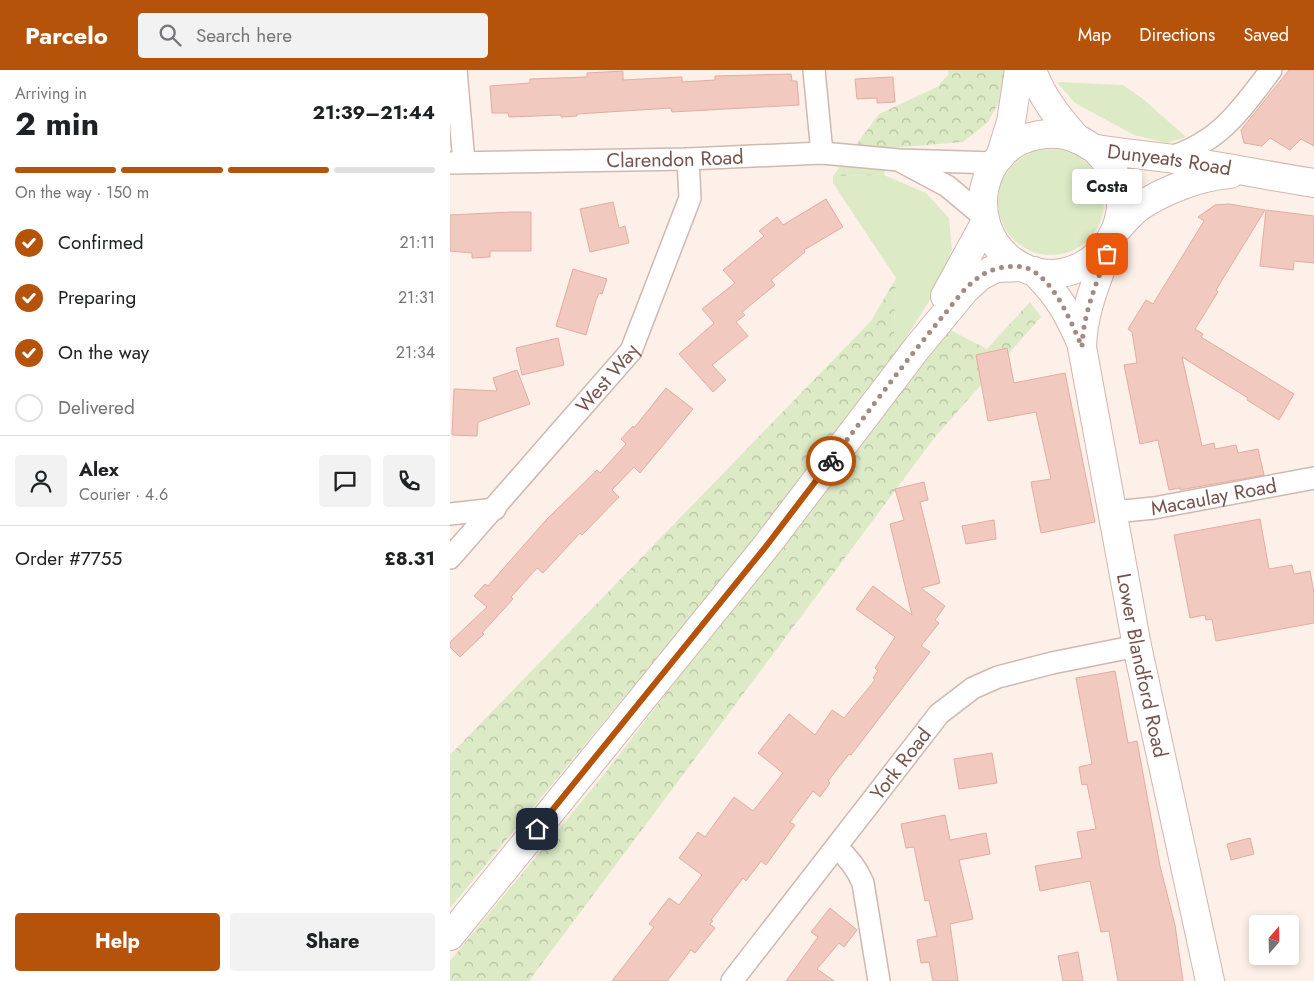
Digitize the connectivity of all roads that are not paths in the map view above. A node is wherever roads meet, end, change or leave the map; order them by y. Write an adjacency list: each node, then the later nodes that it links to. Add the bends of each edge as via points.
1 (456, 70): 12 (street)
2 (814, 70): 7 (street)
3 (1019, 70): 11 (main road, via 1011,122)
4 (1032, 70): 6 (main road, via 1051,110)
5 (1271, 70): 8 (street, via 1236,116 1206,142)
6 (1086, 144): 8 (main road, Dunyeats Road); 11 (main road, via 1063,135 1040,135 1025,139); 16 (main road, via 1111,167 1119,185 1122,208)
7 (822, 153): 9 (street, Clarendon Road); 10 (street, Clarendon Road)
8 (1166, 158): 13 (main road, Dunyeats Road)
9 (688, 159): 12 (street, Clarendon Road); 21 (street, West Way, via 690,198 631,351)
10 (899, 160): 11 (street, Clarendon Road); 15 (street, Clarendon Road, via 946,186)
11 (998, 160): 15 (main road, via 986,180 982,206)
12 (457, 163)
13 (1246, 173): 14 (main road, Dunyeats Road); 16 (main road, Dunyeats Road, via 1211,176 1184,184 1140,207)
14 (1314, 183)
15 (984, 220): 17 (main road, via 994,243 1011,260); 19 (main road)
16 (1115, 233): 17 (main road, via 1107,247 1090,262 1071,271 1047,273); 18 (main road, Lower Blandford Road, via 1088,305)
17 (1028, 269): 18 (main road, Lower Blandford Road, via 1066,309); 19 (main road, via 996,268 979,277)
18 (1082, 347): 22 (main road, Lower Blandford Road)
19 (917, 348): 27 (main road, via 767,545)
20 (1314, 478): 22 (street, Macaulay Road, via 1154,508)
21 (494, 509): 23 (street); 24 (street, West Way)
22 (1114, 512): 25 (main road, Lower Blandford Road)
23 (450, 514)
24 (450, 558)
25 (1137, 646): 26 (street, York Road, via 1052,663 973,688 939,714); 30 (main road, Lower Blandford Road)
26 (837, 848): 28 (street, York Road); 29 (street, via 852,863 864,883)
27 (450, 936)
28 (732, 981)
29 (880, 981)
30 (1210, 981)

